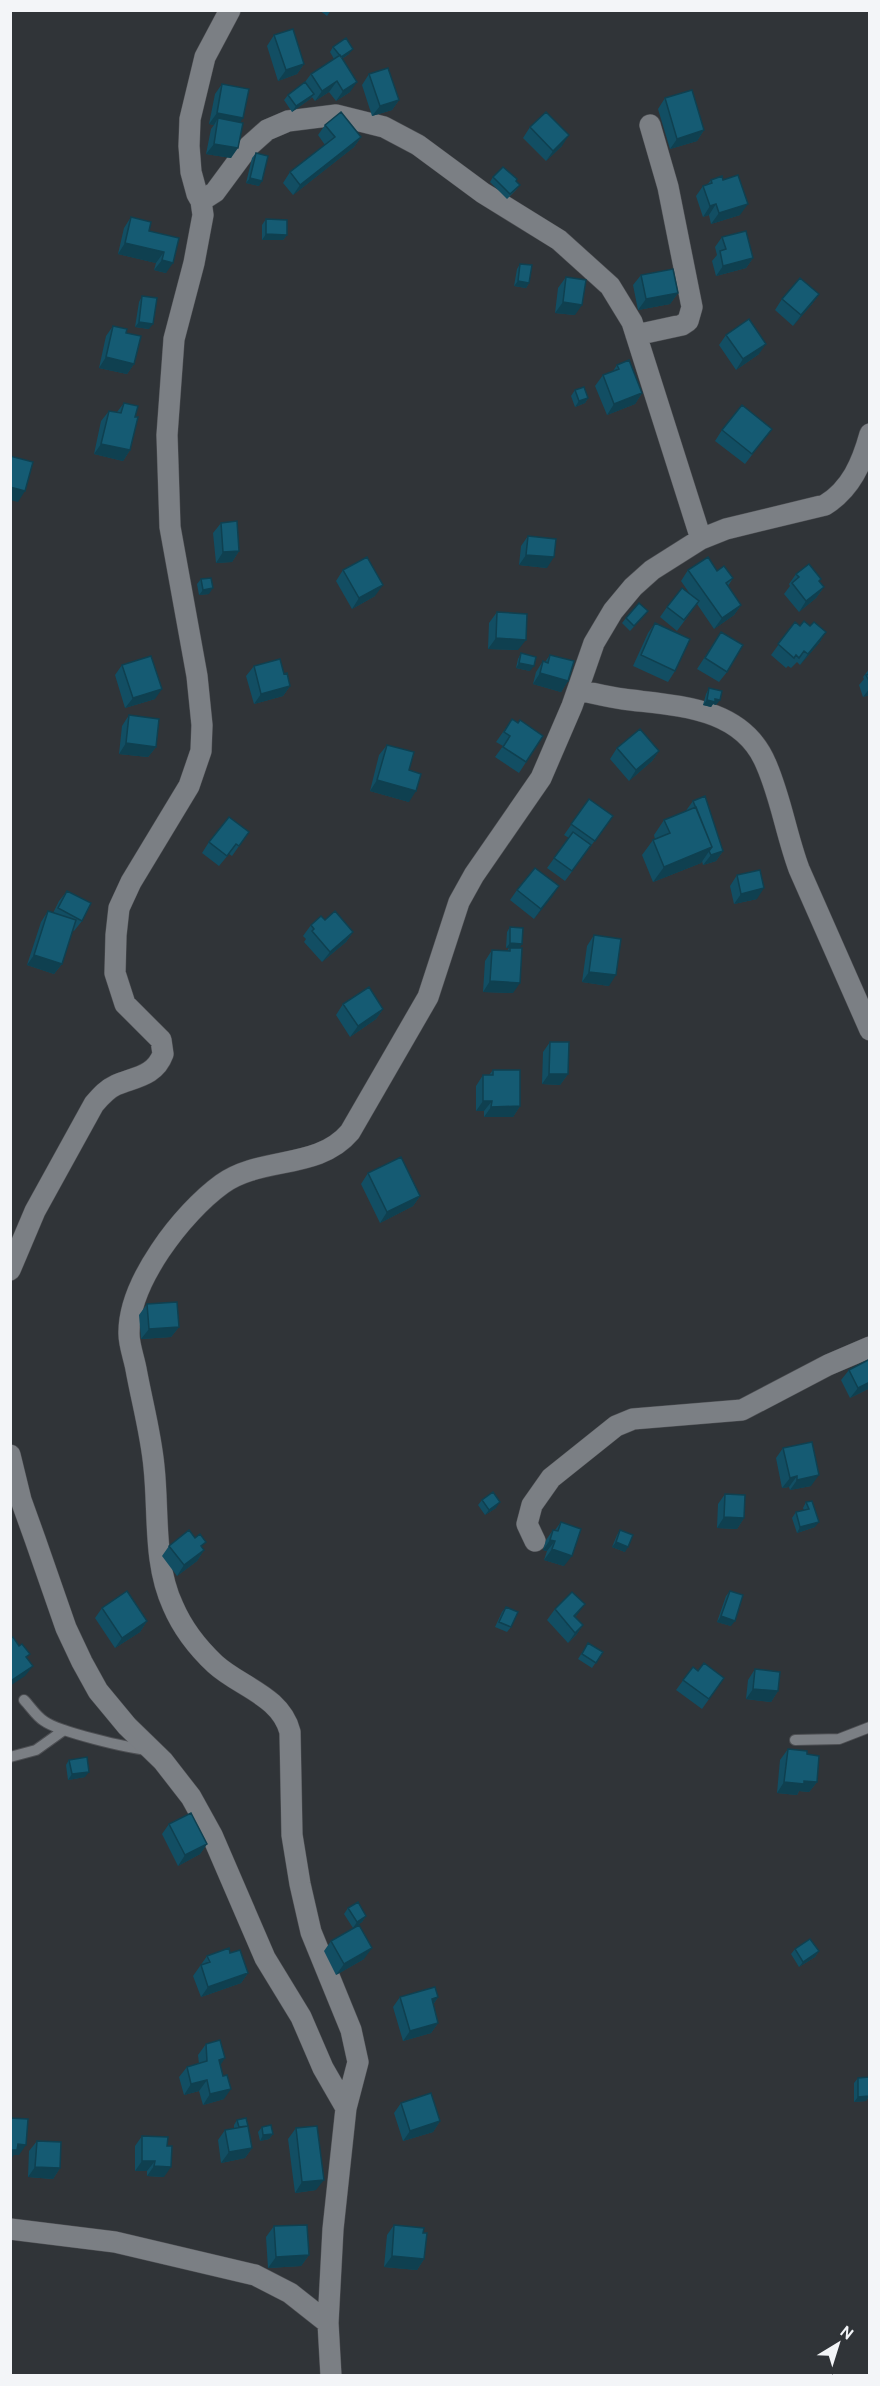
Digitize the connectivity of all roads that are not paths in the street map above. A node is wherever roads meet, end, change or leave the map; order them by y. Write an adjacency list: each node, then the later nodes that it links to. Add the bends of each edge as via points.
1 (230, 10): 3 (street, via 204,57 190,118 191,172)
2 (650, 125): 4 (street, via 668,187 692,307 688,321 682,325)
3 (201, 201): 4 (street, via 215,192 256,138 278,124 336,115 384,127 418,145 483,193 559,240 610,286); 9 (street, via 202,227 174,339 167,435 170,527 197,676 201,751 189,786 131,882 119,908 116,934 115,973 125,1004 161,1040 163,1054 154,1069 115,1085 94,1104 36,1211)
4 (636, 335): 6 (street)
5 (870, 434): 6 (street, via 853,479 825,505 726,529)
6 (701, 539): 7 (street, via 652,570 623,598 594,643)
7 (578, 690): 8 (street, via 711,713 736,726 757,747 781,804 799,869); 19 (street, via 541,777 459,902 428,997 350,1132 323,1153 253,1170 222,1184 178,1227 160,1251 143,1277 133,1308 129,1334 151,1436 159,1563 172,1605 192,1639 216,1664 272,1703 287,1721 290,1732 292,1835 300,1884 311,1932 351,2030 358,2062)
8 (870, 1030)
9 (10, 1270)
10 (870, 1347): 12 (street, via 742,1410 633,1419 616,1426 551,1478 532,1505 527,1524)
11 (10, 1455): 17 (street, via 66,1628 82,1662 98,1691)
12 (534, 1541)
13 (24, 1700): 15 (lane, via 44,1721)
14 (870, 1727): 16 (lane, via 839,1739)
15 (64, 1730): 17 (lane); 18 (lane, via 36,1750)
16 (795, 1740)
17 (152, 1750): 19 (street, via 191,1797 212,1835 265,1958 301,2017)
18 (10, 1756)
19 (346, 2108): 21 (street)
20 (10, 2229): 21 (street, via 115,2242 255,2275 290,2293)
21 (328, 2323): 22 (street)
22 (332, 2376)

